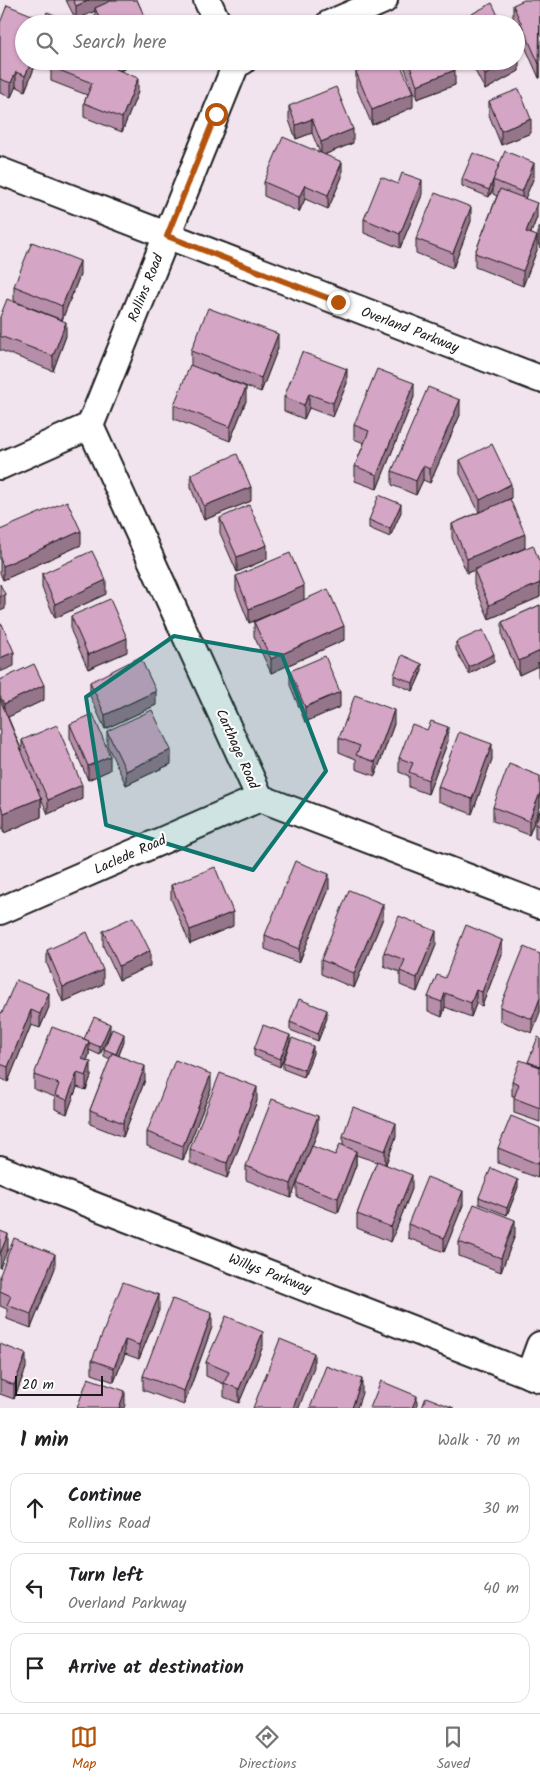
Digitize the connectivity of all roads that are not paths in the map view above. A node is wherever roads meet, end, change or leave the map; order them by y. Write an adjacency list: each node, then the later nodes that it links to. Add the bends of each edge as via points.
1 (207, 0): 3 (street)
2 (384, 0): 4 (street)
3 (214, 15)
4 (350, 15)
5 (235, 70): 7 (street, Rollins Road)
6 (0, 171): 7 (street, Overland Parkway)
7 (167, 236): 8 (street, Overland Parkway); 9 (street, Rollins Road)
8 (539, 380)
9 (90, 426): 10 (street); 11 (street, Carthage Road)
10 (0, 466)
11 (260, 798): 12 (street, Carthage Road); 13 (street, Laclede Road)
12 (540, 905)
13 (0, 911)
14 (0, 1169): 16 (street, Willys Parkway)
15 (540, 1346): 16 (street)
16 (534, 1377)

